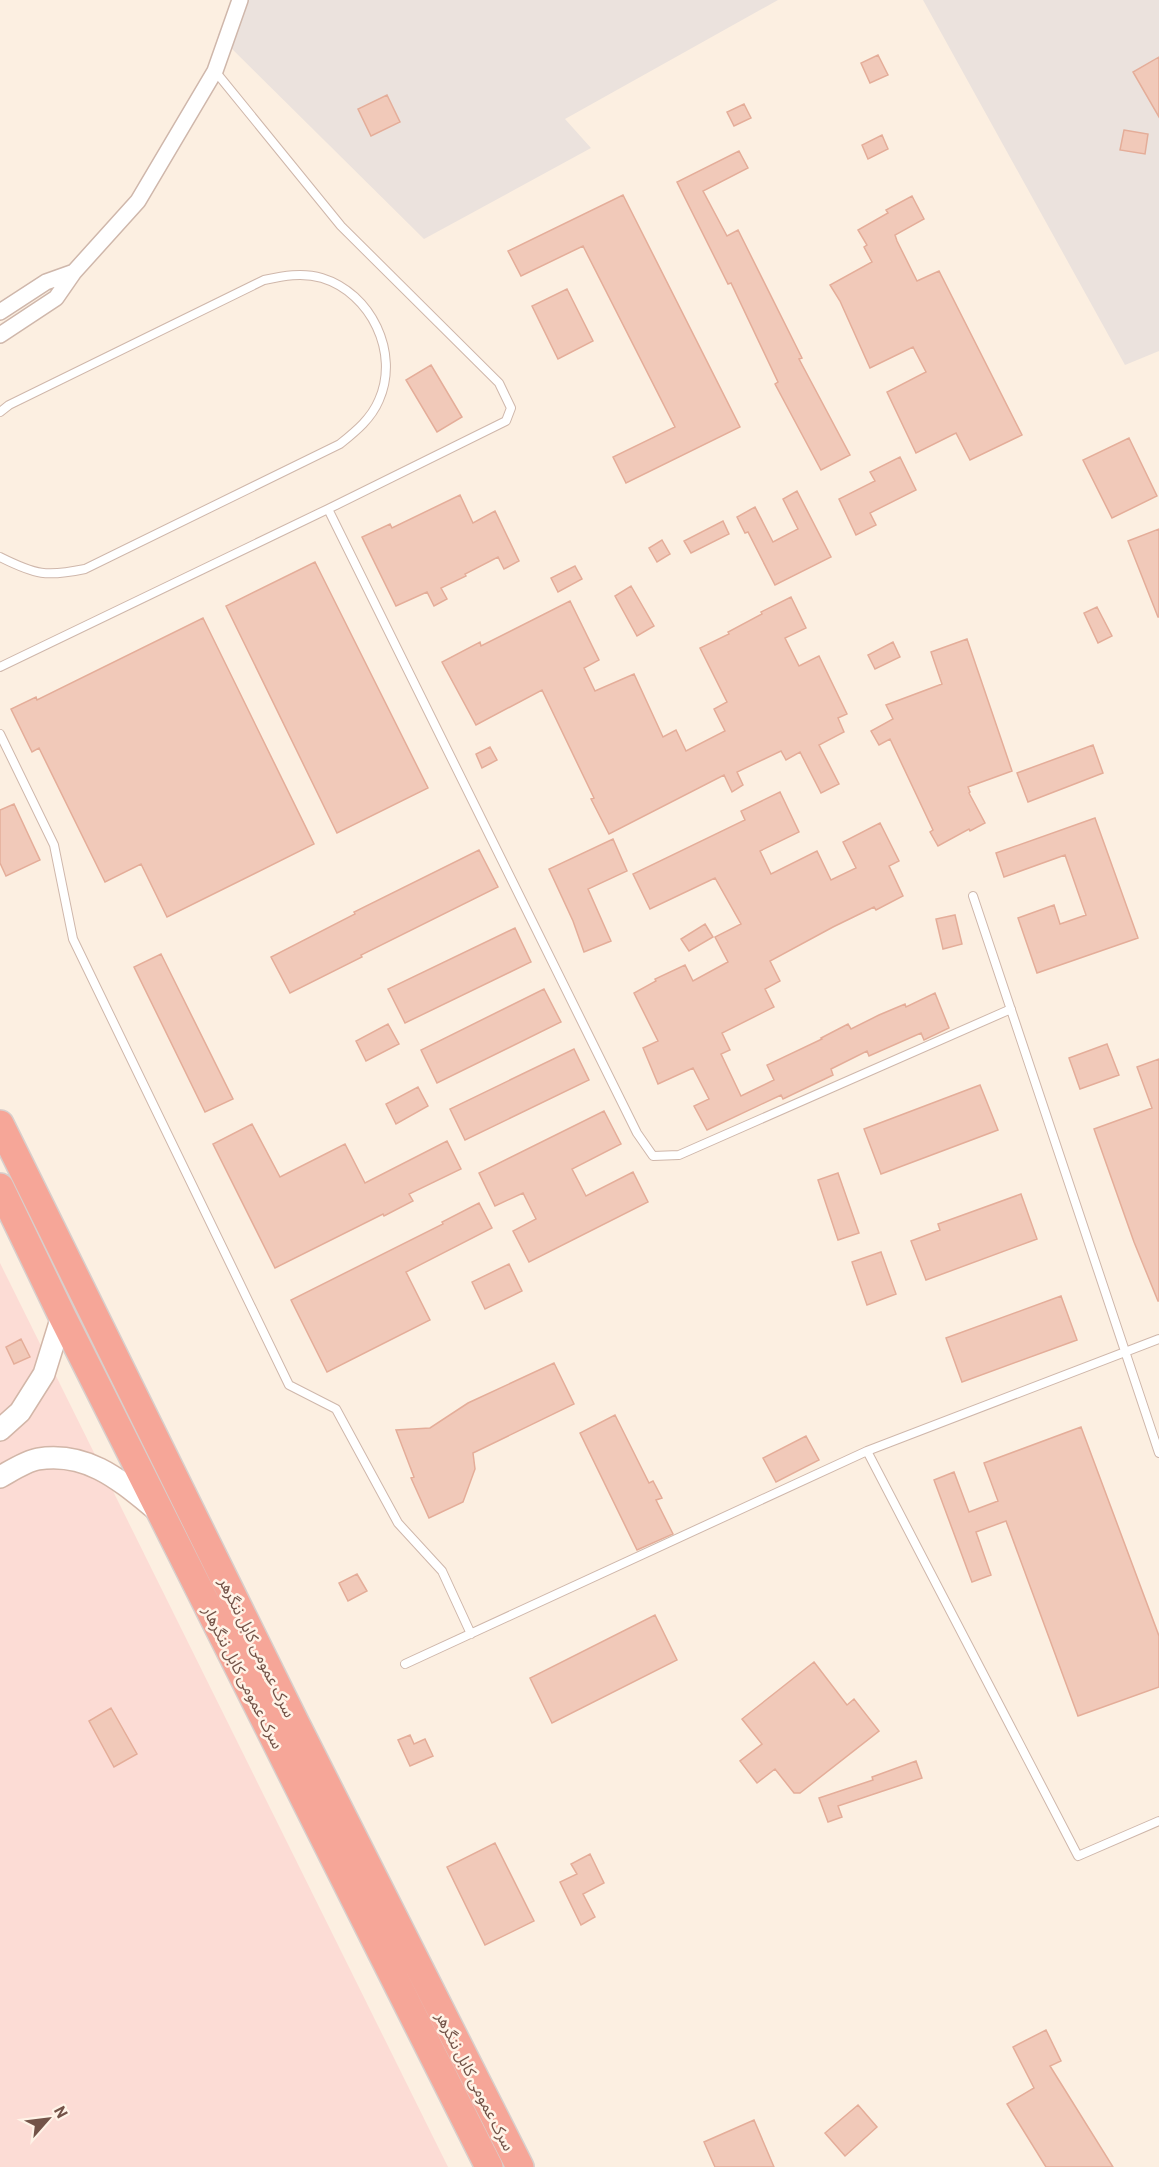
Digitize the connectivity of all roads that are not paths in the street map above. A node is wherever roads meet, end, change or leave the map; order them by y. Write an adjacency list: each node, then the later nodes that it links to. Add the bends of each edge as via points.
1 (240, 0): 2 (street)
2 (215, 71): 3 (street, via 138,201); 7 (lane, via 341,226 499,383 511,408 506,421)
3 (74, 272): 4 (street, via 45,282); 5 (street, via 57,298)
4 (0, 312)
5 (0, 334)
6 (0, 412): 8 (lane, via 264,280 293,274 322,278 349,292 370,314 383,341 386,371 380,400 363,425 340,444 85,568 56,575 26,571)
7 (328, 510): 9 (lane); 12 (lane, via 637,1133 653,1156 679,1155)
8 (0, 557)
9 (0, 667)
10 (0, 734): 23 (lane, via 54,845 73,939 290,1385 336,1409 398,1523 442,1570)
11 (973, 896): 12 (lane)
12 (1011, 1009): 17 (lane)
13 (0, 1124): 27 (highway, سرک عمومی کابل ننگرهر, via 300,1733)
14 (0, 1187): 15 (highway, سرک عمومی کابل ننگرهار)
15 (62, 1316): 18 (street, via 44,1374 20,1412); 22 (highway, سرک عمومی کابل ننگرهار)
16 (1159, 1339): 17 (lane)
17 (1125, 1351): 19 (lane); 20 (lane)
18 (0, 1430)
19 (867, 1451): 23 (lane); 25 (lane, via 1078,1856)
20 (1159, 1453)
21 (0, 1477): 22 (street, via 37,1459 77,1459 116,1477)
22 (163, 1515): 26 (highway, سرک عمومی کابل ننگرهار)
23 (471, 1634): 24 (lane)
24 (405, 1664)
25 (1159, 1821)
26 (489, 2167)
27 (520, 2167)

